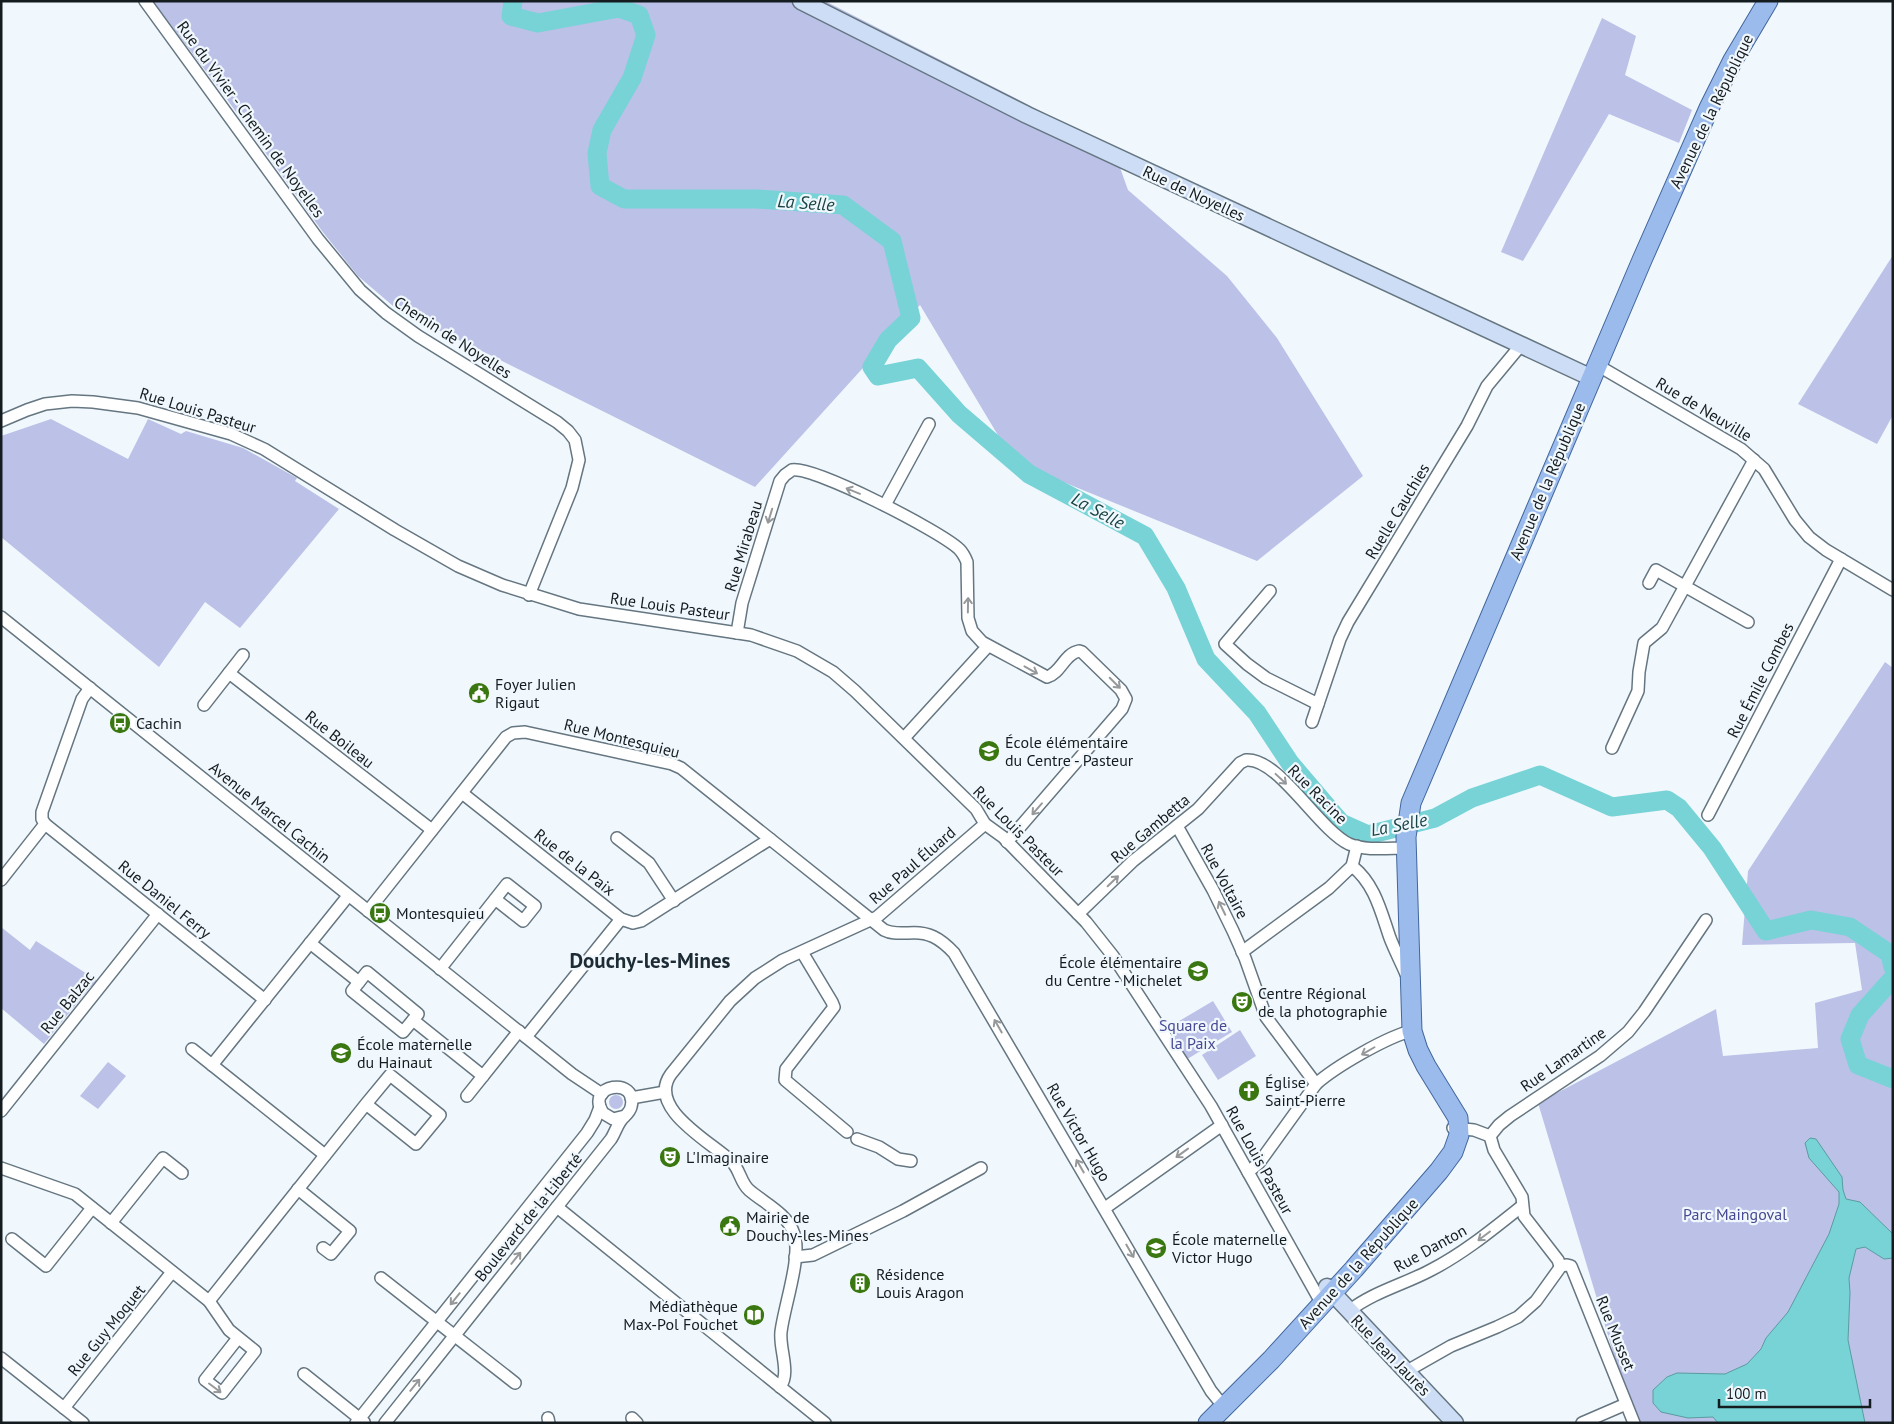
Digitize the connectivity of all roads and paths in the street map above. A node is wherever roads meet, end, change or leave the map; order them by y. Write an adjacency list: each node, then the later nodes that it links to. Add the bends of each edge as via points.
1 (145, 1): 4 (street, Rue du Vivier - Chemin de Noyelles)
2 (801, 1): 5 (street, Rue de Noyelles, via 1027,115)
3 (1768, 1): 6 (main road, Avenue de la République, via 1709,108)
4 (332, 257): 16 (street, Chemin de Noyelles, via 353,283 386,313 557,422 575,440 579,454 574,481)
5 (1521, 345): 6 (street, Rue de Noyelles); 24 (street, Ruelle Cauchies, via 1487,386 1467,426 1348,622)
6 (1595, 372): 9 (street, Rue de Neuville, via 1728,440); 39 (main road, Avenue de la République, via 1414,791)
7 (1, 421): 16 (street, Rue Louis Pasteur, via 45,404 94,402 132,407 231,434 271,453 458,566)
8 (929, 424): 10 (street)
9 (1754, 460): 11 (street, Rue de Neuville, via 1768,475 1804,532 1820,547); 13 (street)
10 (885, 505): 19 (street, Rue Mirabeau, one-way to 19, via 804,471 788,472 780,482 742,604); 20 (street, one-way to 10, via 975,636 968,622 968,572 963,554 938,535)
11 (1841, 559): 14 (street, Rue de Neuville); 31 (street, Rue Émile Combes)
12 (1649, 583): 13 (street, via 1656,570)
13 (1685, 586): 18 (street); 28 (street, via 1662,628 1644,642 1638,691)
14 (1893, 590)
15 (1270, 591): 24 (street, via 1225,644 1266,678)
16 (529, 595): 19 (street, Rue Louis Pasteur, via 579,609)
17 (1, 618): 23 (street, Avenue Marcel Cachin)
18 (1748, 622)
19 (737, 633): 27 (street, Rue Louis Pasteur, via 780,644 812,658 855,691)
20 (988, 646): 27 (street); 38 (street, one-way to 38, via 1047,677 1053,675 1072,653 1079,651 1121,690 1126,699 1124,706)
21 (243, 655): 22 (street)
22 (229, 673): 25 (street); 35 (street, Rue Boileau)
23 (90, 688): 32 (street, via 82,699 42,812); 43 (street, Avenue Marcel Cachin)
24 (1318, 704): 26 (street, Ruelle Cauchies)
25 (204, 705)
26 (1312, 722)
27 (904, 738): 33 (street, Rue Louis Pasteur, via 976,809)
28 (1612, 748)
29 (1240, 764): 34 (street, Rue Gambetta, via 1198,809); 40 (street, Rue Racine, one-way to 40, via 1253,760 1275,773 1331,832)
30 (462, 793): 35 (street, Rue Montesquieu); 37 (street, Rue Montesquieu, via 506,737 526,732 677,766); 49 (street, Rue de la Paix)
31 (1708, 815)
32 (45, 824): 42 (street); 47 (street, Rue Daniel Ferry)
33 (985, 824): 38 (street, Rue Louis Pasteur); 50 (street, Rue Paul Éluard)
34 (1177, 826): 48 (street, Rue Gambetta, one-way to 34, via 1133,861); 54 (street, Rue Voltaire, one-way to 34, via 1213,890)
35 (432, 830): 46 (street, Rue Montesquieu)
36 (617, 838): 45 (street, via 649,863)
37 (770, 839): 45 (street, Rue de la Paix); 50 (street, Rue Montesquieu)
38 (1007, 842): 48 (street, Rue Louis Pasteur)
39 (1407, 843): 40 (street, Rue Racine); 57 (main road, Avenue de la République)
40 (1357, 846): 41 (street)
41 (1352, 866): 54 (street, via 1323,893); 57 (street, Avenue de la République, via 1376,897)
42 (1, 880)
43 (348, 896): 46 (street, Avenue Marcel Cachin); 52 (street)
44 (495, 899): 55 (street)
45 (674, 901): 49 (street, Rue de la Paix, via 637,923)
46 (368, 911): 55 (street, Avenue Marcel Cachin)
47 (158, 914): 58 (street, Rue Daniel Ferry); 72 (street, Rue Balzac)
48 (1078, 914): 74 (street, Rue Louis Pasteur, via 1113,956)
49 (621, 919): 61 (street)
50 (872, 920): 53 (street, Rue Paul Éluard); 89 (street, Rue Victor Hugo, one-way to 50, via 958,958 930,934 892,933)
51 (1706, 920): 77 (street, Rue Lamartine, via 1628,1032 1600,1056 1504,1121)
52 (310, 943): 56 (street); 58 (street)
53 (802, 952): 66 (street, Rue Paul Éluard, via 768,969 735,995 667,1080); 76 (street, via 834,1007 786,1069 785,1080)
54 (1242, 952): 65 (street, Rue Voltaire, via 1266,1017)
55 (440, 969): 61 (street, Avenue Marcel Cachin)
56 (359, 982): 59 (street, via 367,972 418,1014); 59 (street, via 352,991 403,1032)
57 (1410, 982): 60 (main road, Avenue de la République)
58 (265, 1000): 63 (street)
59 (413, 1020): 64 (street)
60 (1412, 1031): 65 (street, one-way to 65, via 1392,1037); 75 (main road, Avenue de la République, via 1418,1050 1456,1113)
61 (522, 1034): 64 (street); 67 (street, Avenue Marcel Cachin)
62 (192, 1049): 63 (street)
63 (212, 1065): 79 (street)
64 (483, 1076): 68 (street)
65 (1316, 1084): 83 (street, via 1259,1163)
66 (665, 1092): 69 (street); 93 (street, via 676,1116 733,1163 746,1187 791,1226 796,1241)
67 (602, 1094): 69 (street, via 617,1086 626,1090); 71 (street)
68 (467, 1096)
69 (631, 1098): 73 (street, via 631,1108)
70 (366, 1104): 70 (street, via 416,1144 440,1116 390,1075); 79 (street)
71 (600, 1107): 73 (street, via 609,1118); 100 (street, Boulevard de la Liberté, one-way to 100, via 590,1129)
72 (1, 1111)
73 (625, 1116): 87 (street, Boulevard de la Liberté, via 611,1139)
74 (1222, 1125): 83 (street, Rue Louis Pasteur); 89 (street, one-way to 89)
75 (1455, 1128): 77 (street); 97 (main road, Avenue de la République, via 1456,1146 1445,1164)
76 (847, 1132)
77 (1490, 1136): 86 (street, via 1494,1150 1520,1193)
78 (857, 1139): 80 (street, via 898,1159)
79 (326, 1155): 85 (street)
80 (911, 1161)
81 (1, 1168): 88 (street, via 71,1192)
82 (981, 1168): 93 (street, via 904,1211 813,1255)
83 (1248, 1172): 97 (street, Rue Louis Pasteur)
84 (182, 1173): 90 (street, via 163,1158)
85 (298, 1189): 92 (street, via 350,1231 331,1254); 98 (street)
86 (1522, 1206): 94 (street, via 1526,1221); 99 (street, Rue Danton, one-way to 99, via 1482,1238 1440,1265)
87 (557, 1207): 101 (street, Boulevard de la Liberté, one-way to 87); 107 (street)
88 (92, 1208): 90 (street); 91 (street, via 46,1266)
89 (1105, 1208): 108 (street, Rue Victor Hugo, one-way to 108)
90 (111, 1223): 95 (street)
91 (12, 1239)
92 (323, 1248)
93 (795, 1257): 107 (street, via 781,1331 784,1376)
94 (1560, 1266): 104 (street, via 1540,1296 1518,1317 1451,1346); 109 (street, Rue Musset, via 1571,1266)
95 (172, 1272): 98 (street); 110 (street, Rue Guy Moquet)
96 (381, 1278): 100 (street)
97 (1325, 1295): 99 (street, Rue Jean Jaurès); 108 (main road, Avenue de la République, via 1271,1360)
98 (209, 1301): 102 (street)
99 (1349, 1311): 104 (street, Rue Jean Jaurès)
100 (437, 1322): 101 (street); 111 (street, Boulevard de la Liberté)
101 (454, 1336): 106 (street); 113 (street, Boulevard de la Liberté, one-way to 101)
102 (238, 1338): 102 (street, one-way to 102, via 205,1380 222,1393 255,1351)
103 (1, 1358): 110 (street)
104 (1407, 1371): 117 (street, Rue Jean Jaurès)
105 (304, 1374): 111 (street, Boulevard de la Liberté)
106 (514, 1383)
107 (780, 1387): 114 (street)
108 (1221, 1404): 115 (main road, Avenue de la République); 116 (main road, Avenue de la République)
109 (1626, 1404): 118 (street); 119 (street, Rue Musset)
110 (64, 1408): 112 (street)
111 (361, 1421)
112 (83, 1423)
113 (385, 1423)
114 (825, 1423)
115 (1196, 1423)
116 (1208, 1423)
117 (1455, 1423)
118 (1582, 1423)
119 (1634, 1423)

